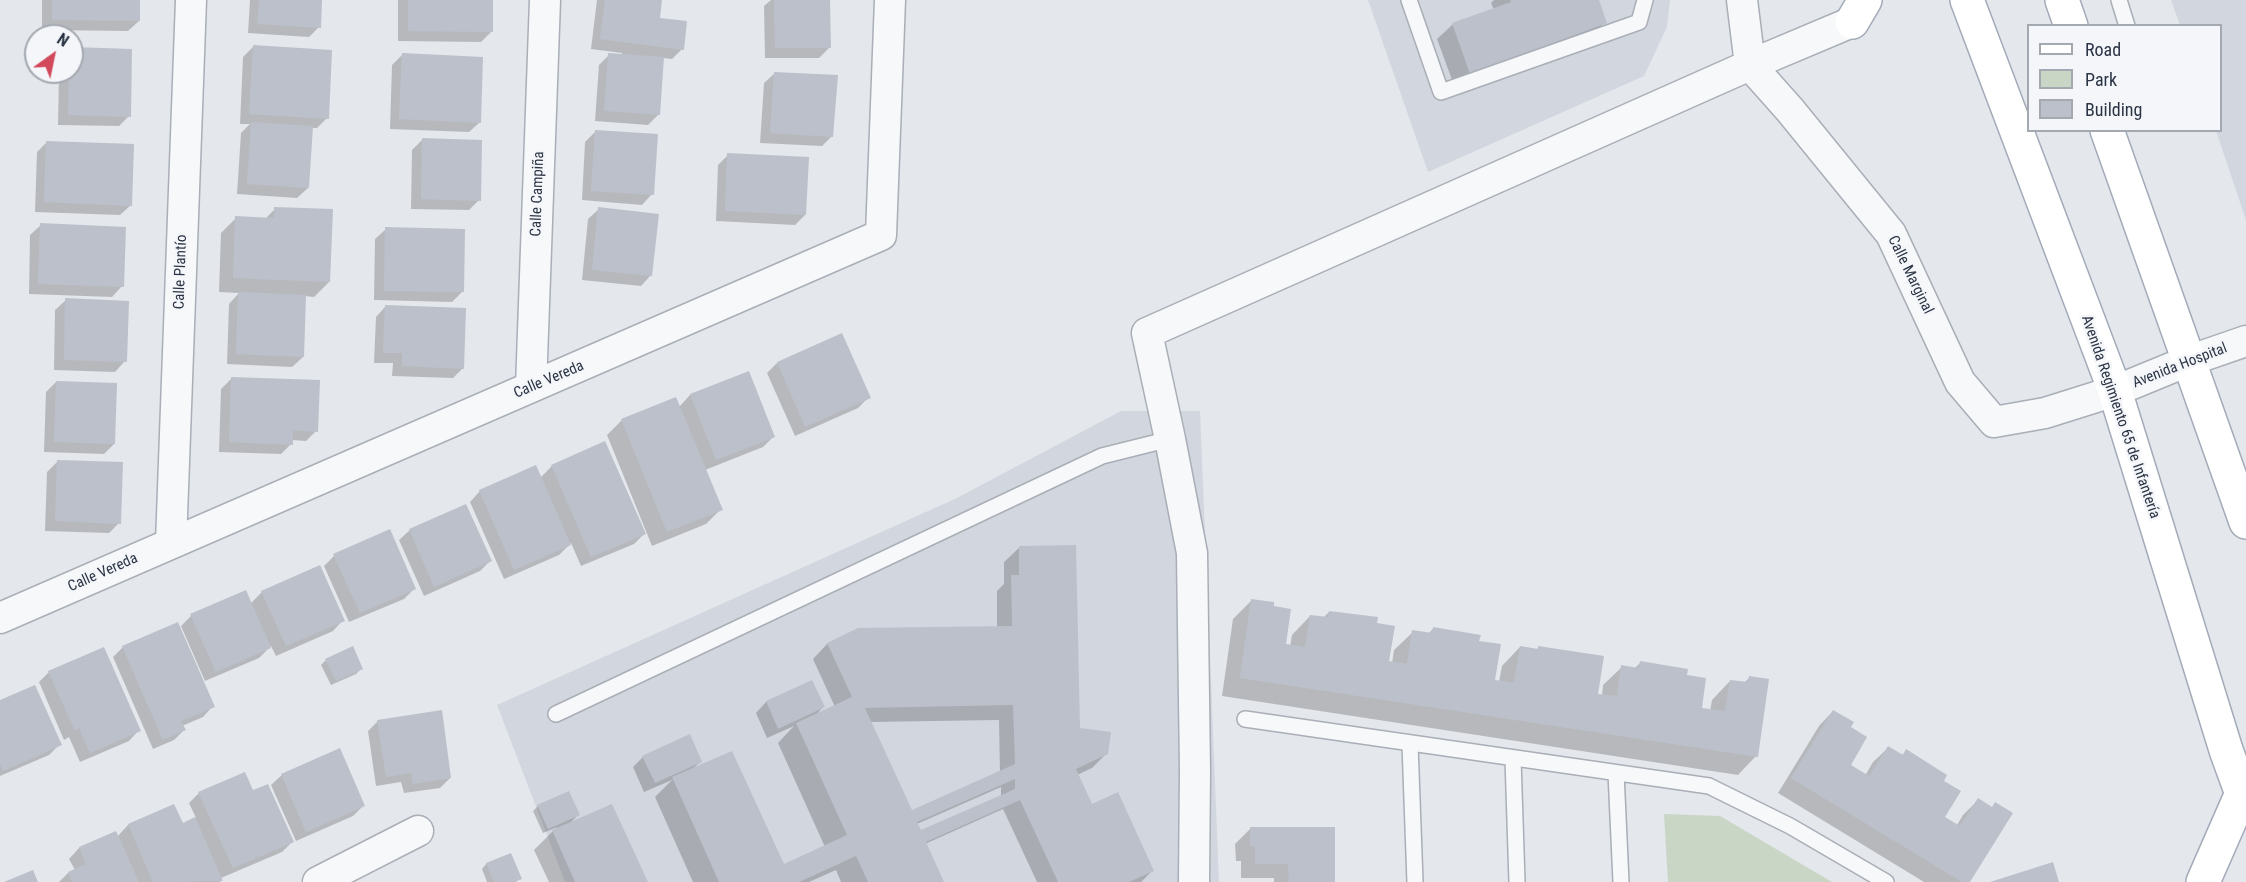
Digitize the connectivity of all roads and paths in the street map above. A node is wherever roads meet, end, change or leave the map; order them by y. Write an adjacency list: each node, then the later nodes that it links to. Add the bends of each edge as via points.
1 (191, 0): 21 (street, Calle Plantío)
2 (545, 0): 17 (street, Calle Campiña)
3 (890, 0): 17 (street, Calle Vereda, via 881,235)
4 (1409, 0): 5 (lane, via 1441,92 1639,22)
5 (1645, 0)
6 (1742, 0): 13 (street)
7 (1967, 0): 18 (main road, Avenida Regimiento 65 de Infantería)
8 (2062, 0): 11 (main road)
9 (2119, 0): 12 (lane)
10 (1858, 11): 13 (street)
11 (2070, 24)
12 (2126, 24)
13 (1750, 66): 18 (street, Calle Marginal, via 1891,234 1960,382 1994,422 2045,413); 19 (street, via 1147,333)
14 (2108, 132): 16 (main road)
15 (2246, 341): 16 (street, Avenida Hospital)
16 (2187, 361): 18 (street, Avenida Hospital); 20 (main road)
17 (531, 387): 21 (street, Calle Vereda)
18 (2115, 392): 28 (main road, Avenida Regimiento 65 de Infantería)
19 (1170, 439): 23 (lane, via 1102,456); 31 (street, via 1192,553)
20 (2246, 522)
21 (171, 543): 22 (street, Calle Vereda)
22 (0, 618)
23 (556, 714)
24 (1245, 719): 25 (lane)
25 (1410, 744): 26 (lane); 32 (lane)
26 (1513, 759): 27 (lane); 33 (lane)
27 (1616, 773): 34 (lane); 35 (lane, via 1709,786 1790,826)
28 (2244, 799): 36 (main road)
29 (418, 831): 30 (street)
30 (318, 882)
31 (1194, 882)
32 (1415, 882)
33 (1517, 882)
34 (1621, 882)
35 (1886, 882)
36 (2203, 882)

